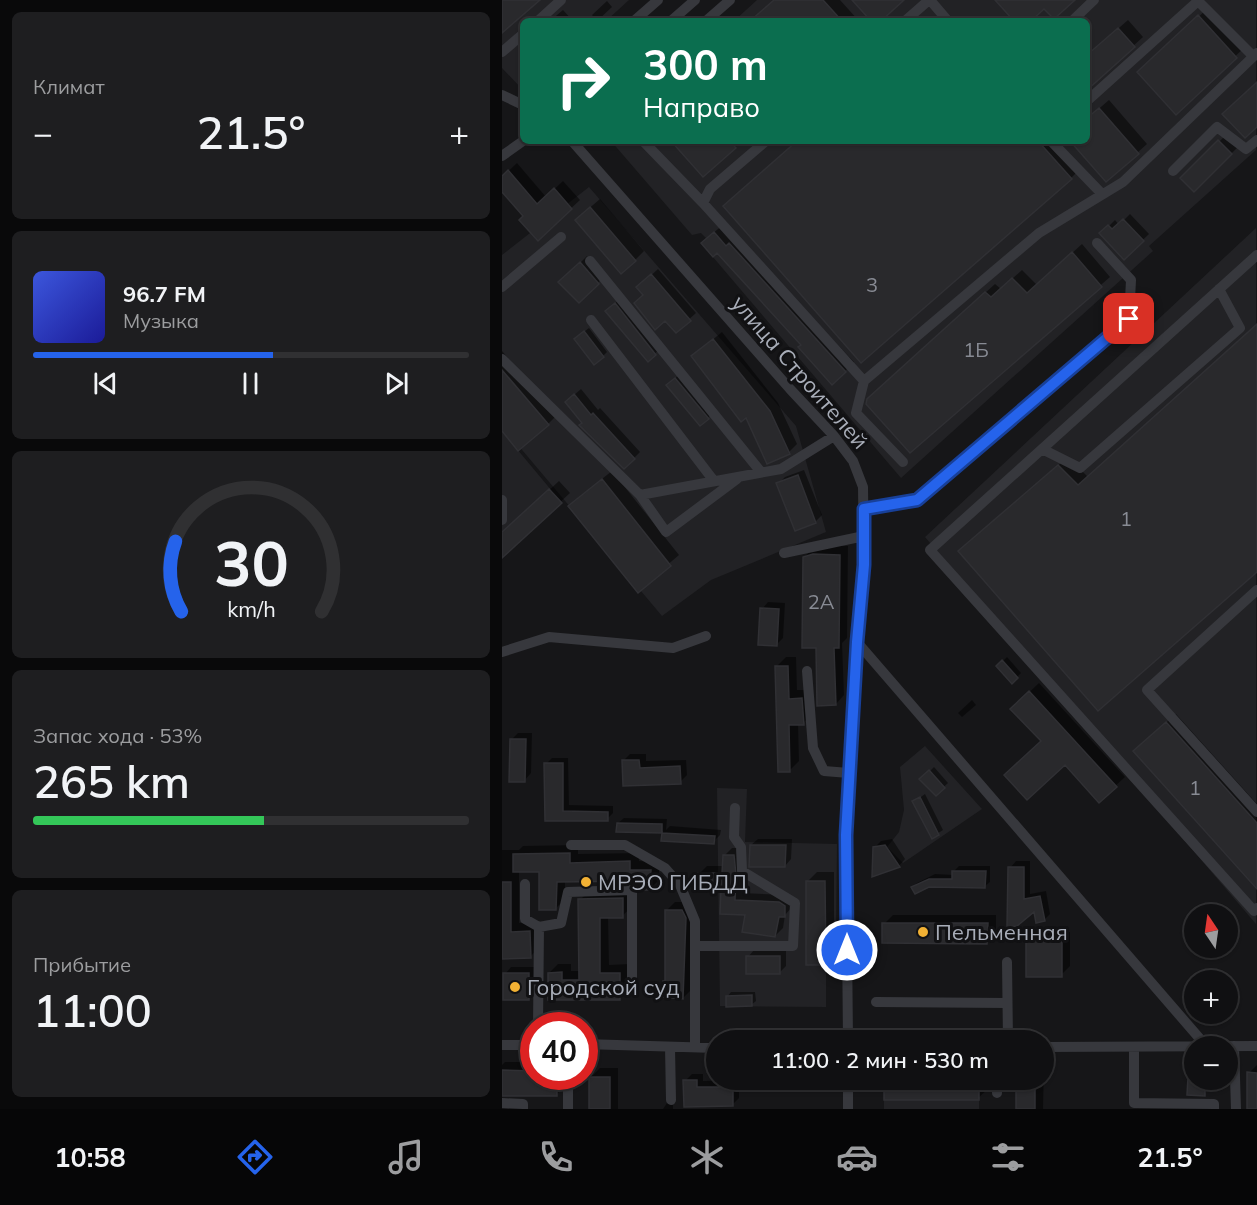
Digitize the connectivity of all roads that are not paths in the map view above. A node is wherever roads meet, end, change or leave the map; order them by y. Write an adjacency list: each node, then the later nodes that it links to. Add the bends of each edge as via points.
1 (562, 0): 8 (street)
2 (658, 0): 9 (street)
3 (695, 0): 10 (street)
4 (929, 0): 12 (street); 13 (street)
5 (1094, 0): 14 (street)
6 (1198, 0): 17 (street); 19 (street)
7 (726, 1): 11 (street)
8 (541, 18)
9 (637, 18)
10 (674, 18)
11 (709, 18)
12 (908, 18)
13 (945, 18)
14 (1075, 18)
15 (520, 37): 16 (street)
16 (502, 52)
17 (1255, 55): 29 (street, via 1123,182)
18 (502, 95): 20 (street)
19 (1090, 98)
20 (520, 104)
21 (1256, 140): 28 (street, via 1246,149 1217,127)
22 (520, 143): 27 (street)
23 (575, 144): 40 (street, улица Строителей)
24 (646, 144): 30 (street)
25 (762, 144): 30 (street, via 710,189)
26 (1054, 144): 29 (street)
27 (502, 156)
28 (1174, 171)
29 (1102, 195): 39 (street, via 1039,233)
30 (703, 203): 39 (street)
31 (561, 237): 35 (street)
32 (1097, 243): 48 (street, via 1131,280 1129,319 917,500)
33 (1256, 255): 36 (street)
34 (590, 261): 43 (street)
35 (502, 288)
36 (1219, 289): 41 (street); 41 (street, via 1240,328 1080,468)
37 (591, 320): 45 (street)
38 (502, 359): 46 (street)
39 (864, 381): 42 (street, via 856,413)
40 (834, 436): 43 (street, via 781,469); 48 (street, улица Строителей, via 853,461 863,487)
41 (1042, 449): 62 (street, via 930,550 1254,911)
42 (903, 462)
43 (761, 472): 44 (street)
44 (740, 477): 45 (street); 46 (street, via 667,532)
45 (714, 482): 46 (street)
46 (640, 495)
47 (502, 500): 49 (street)
48 (864, 509): 50 (street, улица Строителей)
49 (502, 520)
50 (864, 536): 51 (street); 54 (street, улица Строителей)
51 (784, 553)
52 (1256, 590): 59 (street, via 1147,690)
53 (706, 636): 55 (street, via 673,648 549,638)
54 (857, 642): 57 (street, улица Строителей); 72 (street)
55 (502, 652)
56 (807, 671): 57 (street, via 813,748 824,771)
57 (849, 773): 70 (street, улица Строителей)
58 (735, 808): 64 (street, via 734,837 741,847 742,871 795,903 793,946)
59 (1256, 812)
60 (571, 845): 64 (street, via 625,845 665,868 690,904 696,921)
61 (525, 884): 63 (street, via 526,919)
62 (1256, 908)
63 (539, 927): 66 (street, via 561,922 568,892 632,890); 69 (street)
64 (695, 946): 79 (street)
65 (1007, 962): 68 (street)
66 (632, 984)
67 (876, 1002): 68 (street)
68 (1008, 1003): 71 (street)
69 (538, 1012)
70 (848, 1030)
71 (1008, 1030)
72 (1197, 1036)
73 (598, 1044): 78 (street)
74 (502, 1045): 75 (street)
75 (520, 1045)
76 (1238, 1046): 77 (street)
77 (1256, 1046)
78 (670, 1047): 79 (street); 87 (street)
79 (695, 1047): 80 (street)
80 (706, 1047)
81 (1054, 1047): 82 (street)
82 (1134, 1047): 83 (street); 92 (street, via 1134,1103 1214,1104)
83 (1184, 1047)
84 (568, 1090): 90 (street)
85 (848, 1090): 91 (street)
86 (1235, 1090): 93 (street)
87 (671, 1100)
88 (502, 1103): 89 (street, via 523,1104)
89 (523, 1109)
90 (568, 1109)
91 (848, 1109)
92 (1214, 1109)
93 (1236, 1109)

